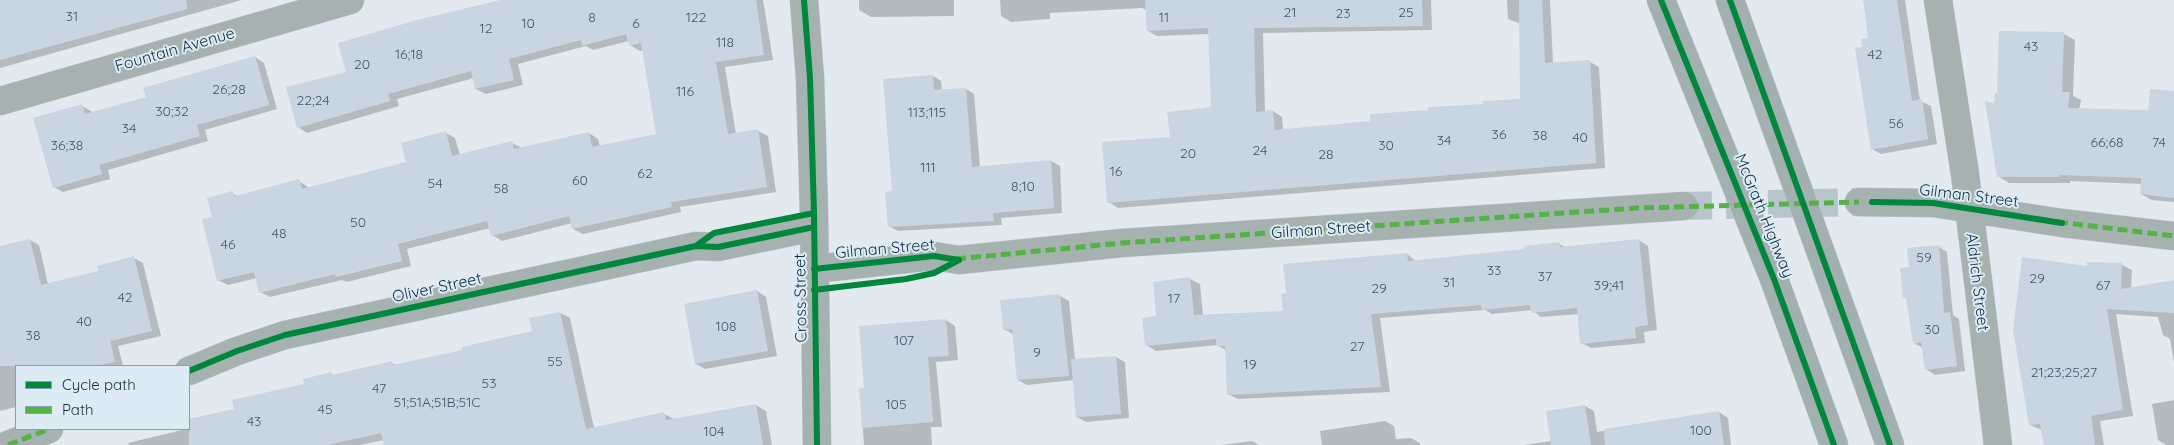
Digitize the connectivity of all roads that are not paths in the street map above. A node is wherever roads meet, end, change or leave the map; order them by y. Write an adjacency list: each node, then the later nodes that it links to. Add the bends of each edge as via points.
1 (350, 0): 6 (street, Fountain Avenue)
2 (804, 0): 10 (street, Cross Street, via 810,70)
3 (1661, 0): 17 (highway, McGrath Highway, via 1774,279)
4 (1730, 0): 18 (highway)
5 (1938, 0): 9 (street, Aldrich Street)
6 (0, 101)
7 (1858, 202): 9 (street, Gilman Street, via 1933,203)
8 (1684, 206): 12 (street, Gilman Street, via 1122,243 959,260 934,256)
9 (1968, 210): 11 (street, Gilman Street); 19 (street, Aldrich Street)
10 (814, 227): 12 (street, Cross Street); 13 (street, Oliver Street, via 718,247 696,246 285,335)
11 (2174, 236)
12 (814, 269): 16 (street, Cross Street)
13 (190, 371)
14 (46, 430): 15 (street)
15 (8, 445)
16 (816, 445)
17 (1834, 445)
18 (1890, 445)
19 (1998, 445)

